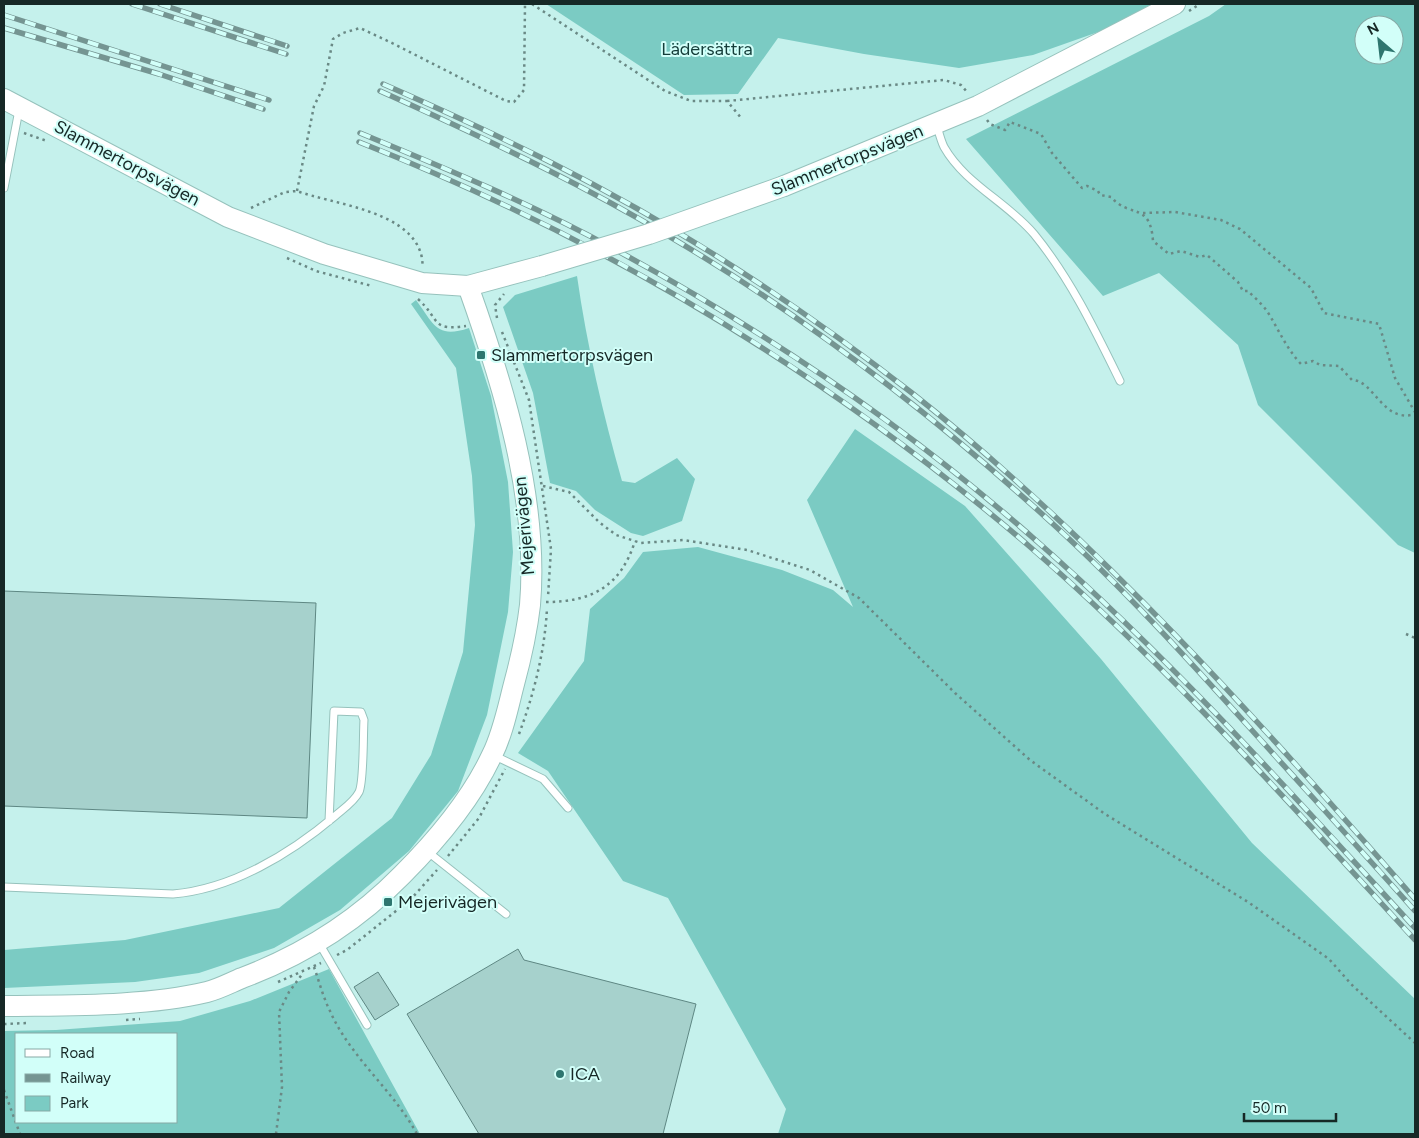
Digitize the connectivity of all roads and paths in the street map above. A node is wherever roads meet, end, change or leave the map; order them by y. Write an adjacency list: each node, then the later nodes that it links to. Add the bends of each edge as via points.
1 (525, 4): 10 (path, via 524,90 514,102 506,101 360,28 333,39 324,86 314,106)
2 (532, 4): 4 (path, via 665,91 691,101)
3 (1175, 4): 6 (street, Slammertorpsvägen)
4 (727, 101): 6 (path, via 944,80 961,85); 7 (path)
5 (12, 103): 9 (lane); 12 (street, Slammertorpsvägen)
6 (980, 110): 8 (street, Slammertorpsvägen); 11 (path, via 990,124 1005,130 1007,124 1014,123 1041,134 1052,153 1082,188 1087,186 1100,195 1112,197 1119,205)
7 (742, 119)
8 (936, 123): 14 (street, Slammertorpsvägen, bridge, via 784,186 649,234); 16 (lane, via 944,147 969,179 1014,212 1034,235 1084,309)
9 (4, 188)
10 (297, 191): 12 (path, via 285,192); 13 (path, via 372,212 404,230 420,250)
11 (1144, 213): 17 (path, via 1175,212 1221,220 1240,229 1311,288 1324,313 1379,324 1395,378); 17 (path, via 1152,227 1153,241 1169,254 1181,251 1200,257 1206,255 1238,282 1243,291 1248,291 1267,311 1287,349 1301,364 1313,361 1320,365 1339,366 1352,380 1369,389 1389,412 1410,416)
12 (228, 217): 13 (street, Slammertorpsvägen, via 324,254)
13 (422, 282): 14 (street, Slammertorpsvägen)
14 (468, 286): 20 (street, Mejerivägen, via 494,363 513,435)
15 (508, 292): 18 (path, via 495,305 497,318 528,400)
16 (1120, 381)
17 (1415, 413)
18 (543, 486): 19 (path, via 569,492 616,535); 20 (path, via 551,549)
19 (635, 541): 20 (path, via 631,555 613,583 590,595); 41 (path, via 683,540 748,550 810,570 859,598 955,693 1030,760 1104,814 1248,902 1329,959 1352,985)
20 (538, 603): 23 (path, via 546,631); 24 (street, Mejerivägen, via 514,683)
21 (1406, 634): 22 (path)
22 (1415, 638)
23 (518, 736)
24 (500, 759): 25 (lane, via 543,779); 27 (street, Mejerivägen); 28 (path, via 479,818)
25 (568, 808)
26 (329, 821): 26 (lane, via 334,711 361,712 364,720 360,791); 29 (lane, via 308,839 250,872 195,892 173,894)
27 (426, 851): 28 (lane); 31 (street, Mejerivägen)
28 (442, 864): 30 (lane); 31 (path, via 411,899 347,950)
29 (4, 886)
30 (506, 914)
31 (324, 951): 32 (path); 35 (street, Mejerivägen, via 207,992 125,1003); 40 (lane)
32 (314, 967): 33 (path); 45 (path, via 330,1012 354,1049 406,1114)
33 (304, 972): 34 (path); 44 (path, via 278,1012 282,1087)
34 (277, 982)
35 (4, 1006)
36 (145, 1018): 37 (path)
37 (116, 1021)
38 (30, 1023): 39 (path)
39 (4, 1024)
40 (367, 1025)
41 (1415, 1043)
42 (4, 1090): 43 (path)
43 (15, 1120)
44 (276, 1134)
45 (417, 1134)

